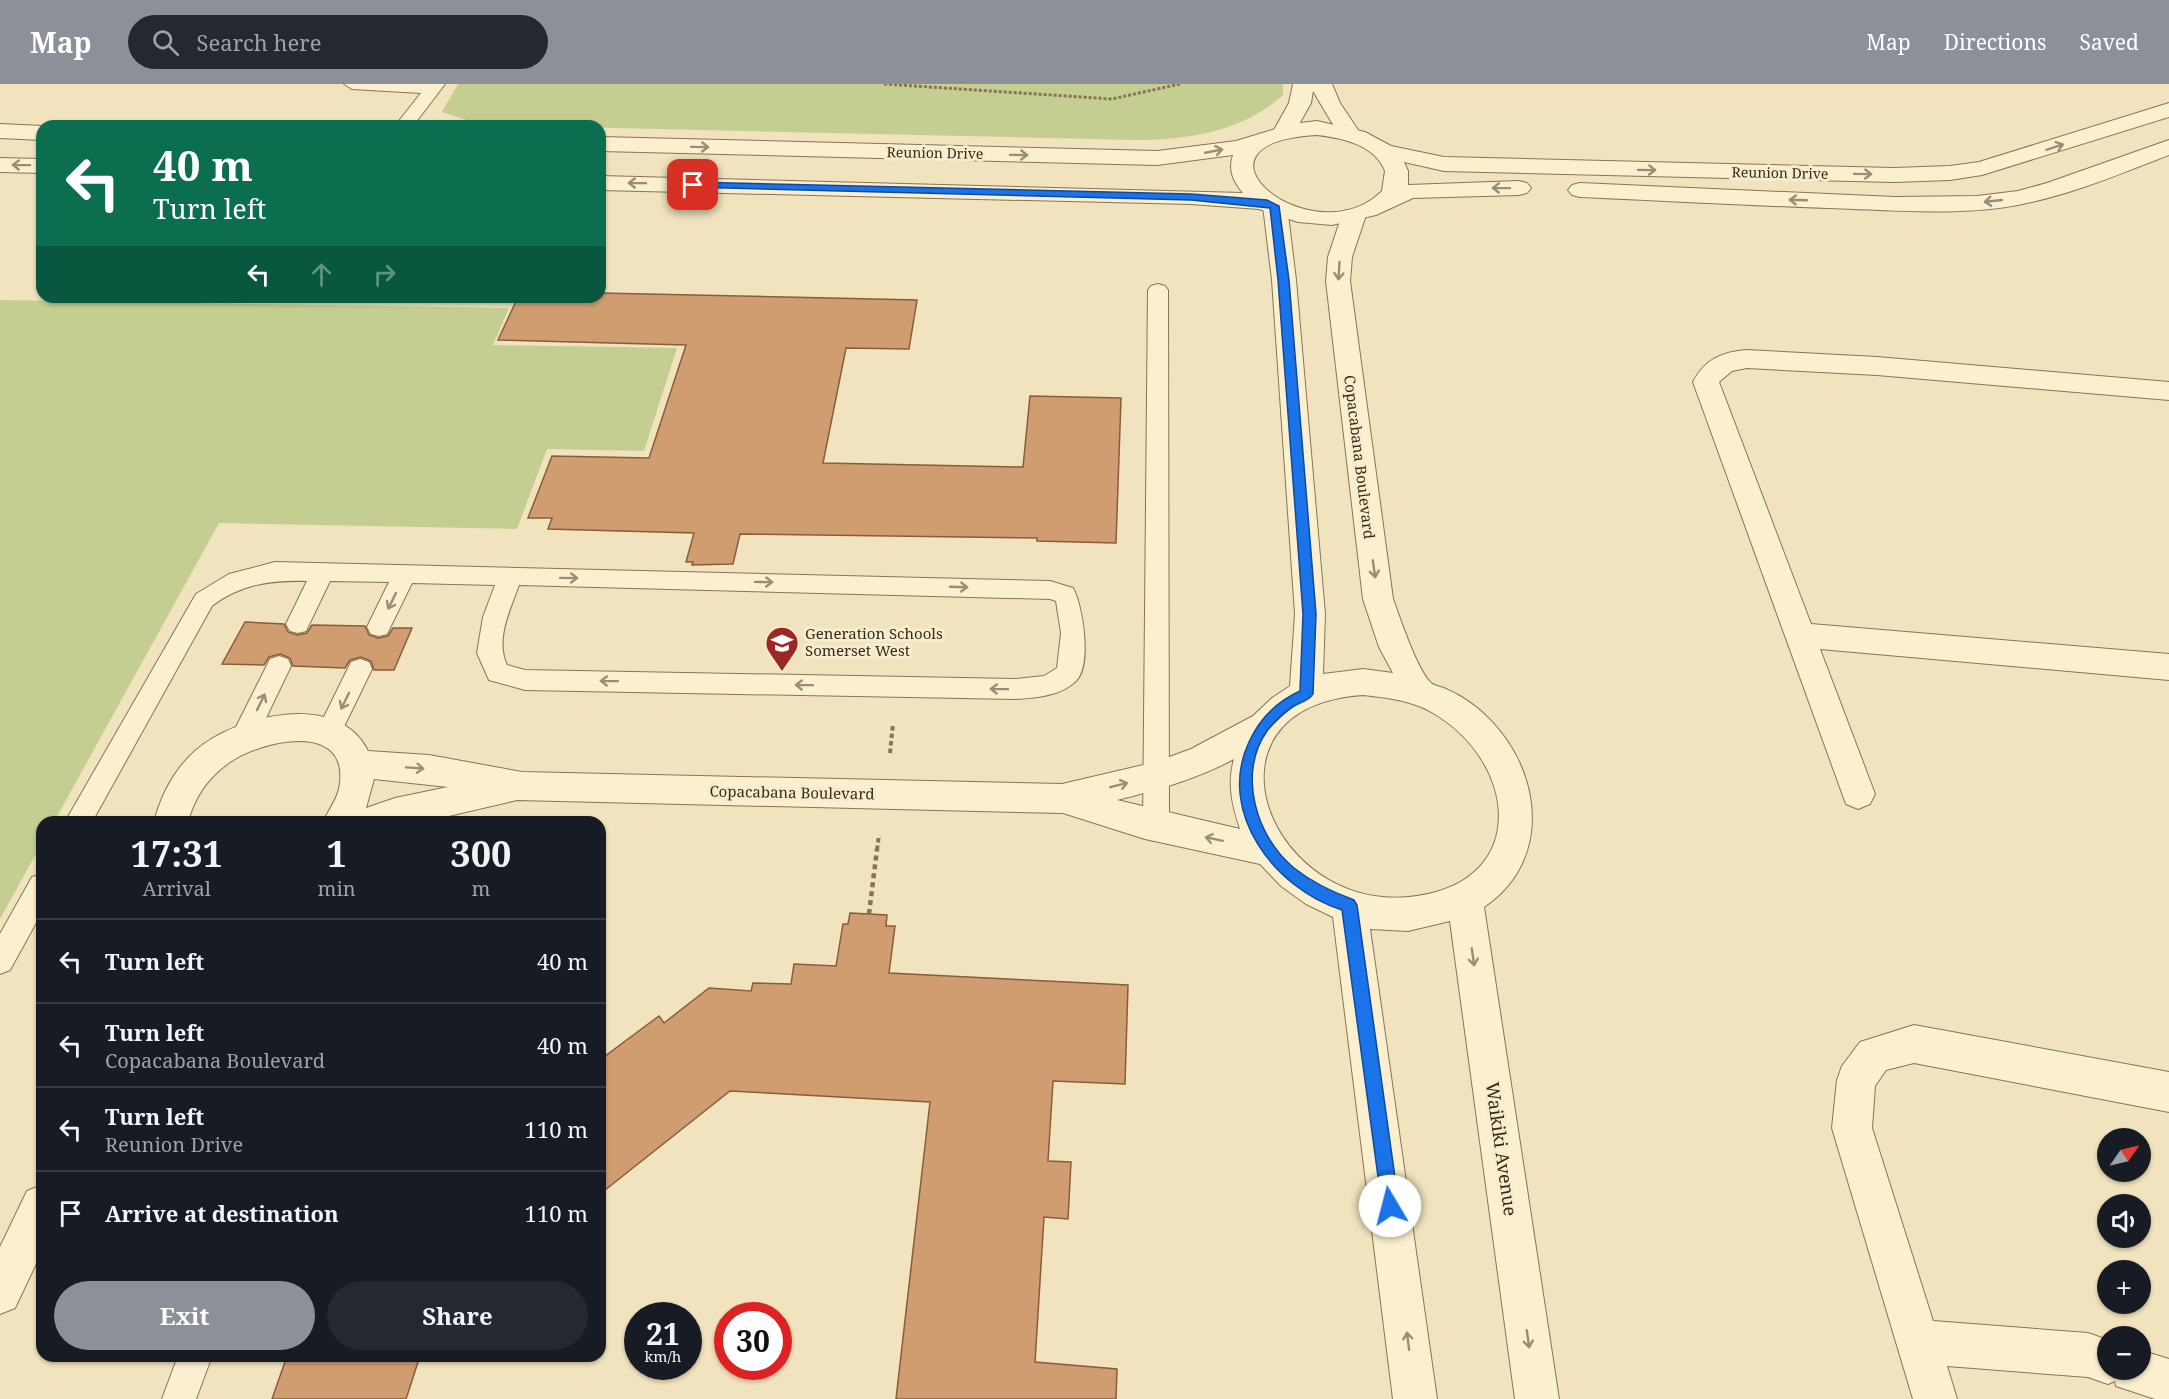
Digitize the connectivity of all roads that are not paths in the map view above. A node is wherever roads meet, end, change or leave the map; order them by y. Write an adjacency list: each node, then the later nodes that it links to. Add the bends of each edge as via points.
1 (352, 84): 4 (lane)
2 (1304, 84): 9 (street, via 1300,103)
3 (1321, 84): 10 (street)
4 (435, 86): 6 (lane)
5 (2169, 110): 13 (street, Reunion Drive, one-way to 5, via 1444,164 1882,175 1950,173 2010,161)
6 (409, 120)
7 (0, 131): 8 (street)
8 (36, 133)
9 (1276, 133): 10 (street, via 1317,128); 11 (street, Reunion Drive, one-way to 9, via 1156,158 1239,147); 18 (street, via 1256,143 1242,161 1246,183)
10 (1349, 133): 13 (street)
11 (606, 144)
12 (2169, 147): 17 (street, Reunion Drive, one-way to 17, via 2040,192 1968,203 1934,205 1478,188 1411,191)
13 (1384, 151): 17 (street, via 1396,171 1396,186)
14 (0, 165): 15 (street, one-way to 14)
15 (36, 166)
16 (606, 183): 18 (street, one-way to 16, via 1191,197)
17 (1388, 199): 19 (street)
18 (1271, 204): 19 (street, via 1314,217); 32 (street, via 1284,280 1310,614)
19 (1354, 215): 31 (street, Copacabana Boulevard, one-way to 31, via 1340,257 1338,281 1376,588 1395,647)
20 (1158, 290): 37 (lane)
21 (2169, 391): 27 (street, via 1877,366 1747,359 1719,366 1706,382)
22 (322, 573): 23 (lane); 25 (lane); 41 (lane, via 275,572 238,578 204,600)
23 (405, 574): 24 (lane); 26 (lane, one-way to 26)
24 (510, 577): 24 (lane, one-way to 24, via 1050,590 1065,594 1072,611 1074,635 1069,673 1057,683 1015,689 525,680 498,673 489,653 495,617)
25 (298, 624)
26 (379, 627)
27 (1800, 635): 29 (street); 39 (street)
28 (279, 666): 35 (lane, one-way to 28)
29 (2169, 667)
30 (360, 669): 34 (lane, one-way to 34)
31 (1420, 693): 32 (street, via 1364,682 1324,687); 48 (street, via 1445,704 1479,729 1504,762 1516,799 1515,838 1498,873)
32 (1306, 694): 33 (street, via 1289,702)
33 (1262, 727): 37 (street, Copacabana Boulevard, via 1203,759); 46 (street, via 1247,760 1246,797 1259,836)
34 (329, 732): 35 (street, via 304,726); 36 (street, via 347,745)
35 (244, 737): 42 (street, via 216,754 192,776 176,801)
36 (357, 764): 38 (street, Copacabana Boulevard, one-way to 38, via 429,769); 43 (street, via 357,787)
37 (1157, 776): 40 (street, Copacabana Boulevard, one-way to 37); 45 (lane)
38 (522, 787): 40 (street, Copacabana Boulevard); 44 (street, Copacabana Boulevard)
39 (1858, 794)
40 (1062, 799): 45 (street, Copacabana Boulevard)
41 (81, 816)
42 (172, 816)
43 (344, 816)
44 (387, 816)
45 (1156, 826): 46 (street, Copacabana Boulevard, one-way to 45)
46 (1271, 850): 49 (street, via 1287,871 1327,898)
47 (36, 897): 50 (lane)
48 (1465, 899): 49 (street, via 1422,913 1374,913); 61 (street, Waikiki Avenue, one-way to 61)
49 (1349, 905): 60 (street, one-way to 49)
50 (0, 962)
51 (2169, 1092): 54 (street, via 1914,1044 1874,1055 1856,1080 1852,1128)
52 (36, 1218): 53 (street)
53 (0, 1293)
54 (1917, 1342): 55 (street); 62 (street)
55 (2097, 1358)
56 (193, 1362): 59 (lane)
57 (2151, 1376): 58 (street)
58 (2169, 1381)
59 (179, 1399)
60 (1415, 1399)
61 (1537, 1399)
62 (1935, 1399)

